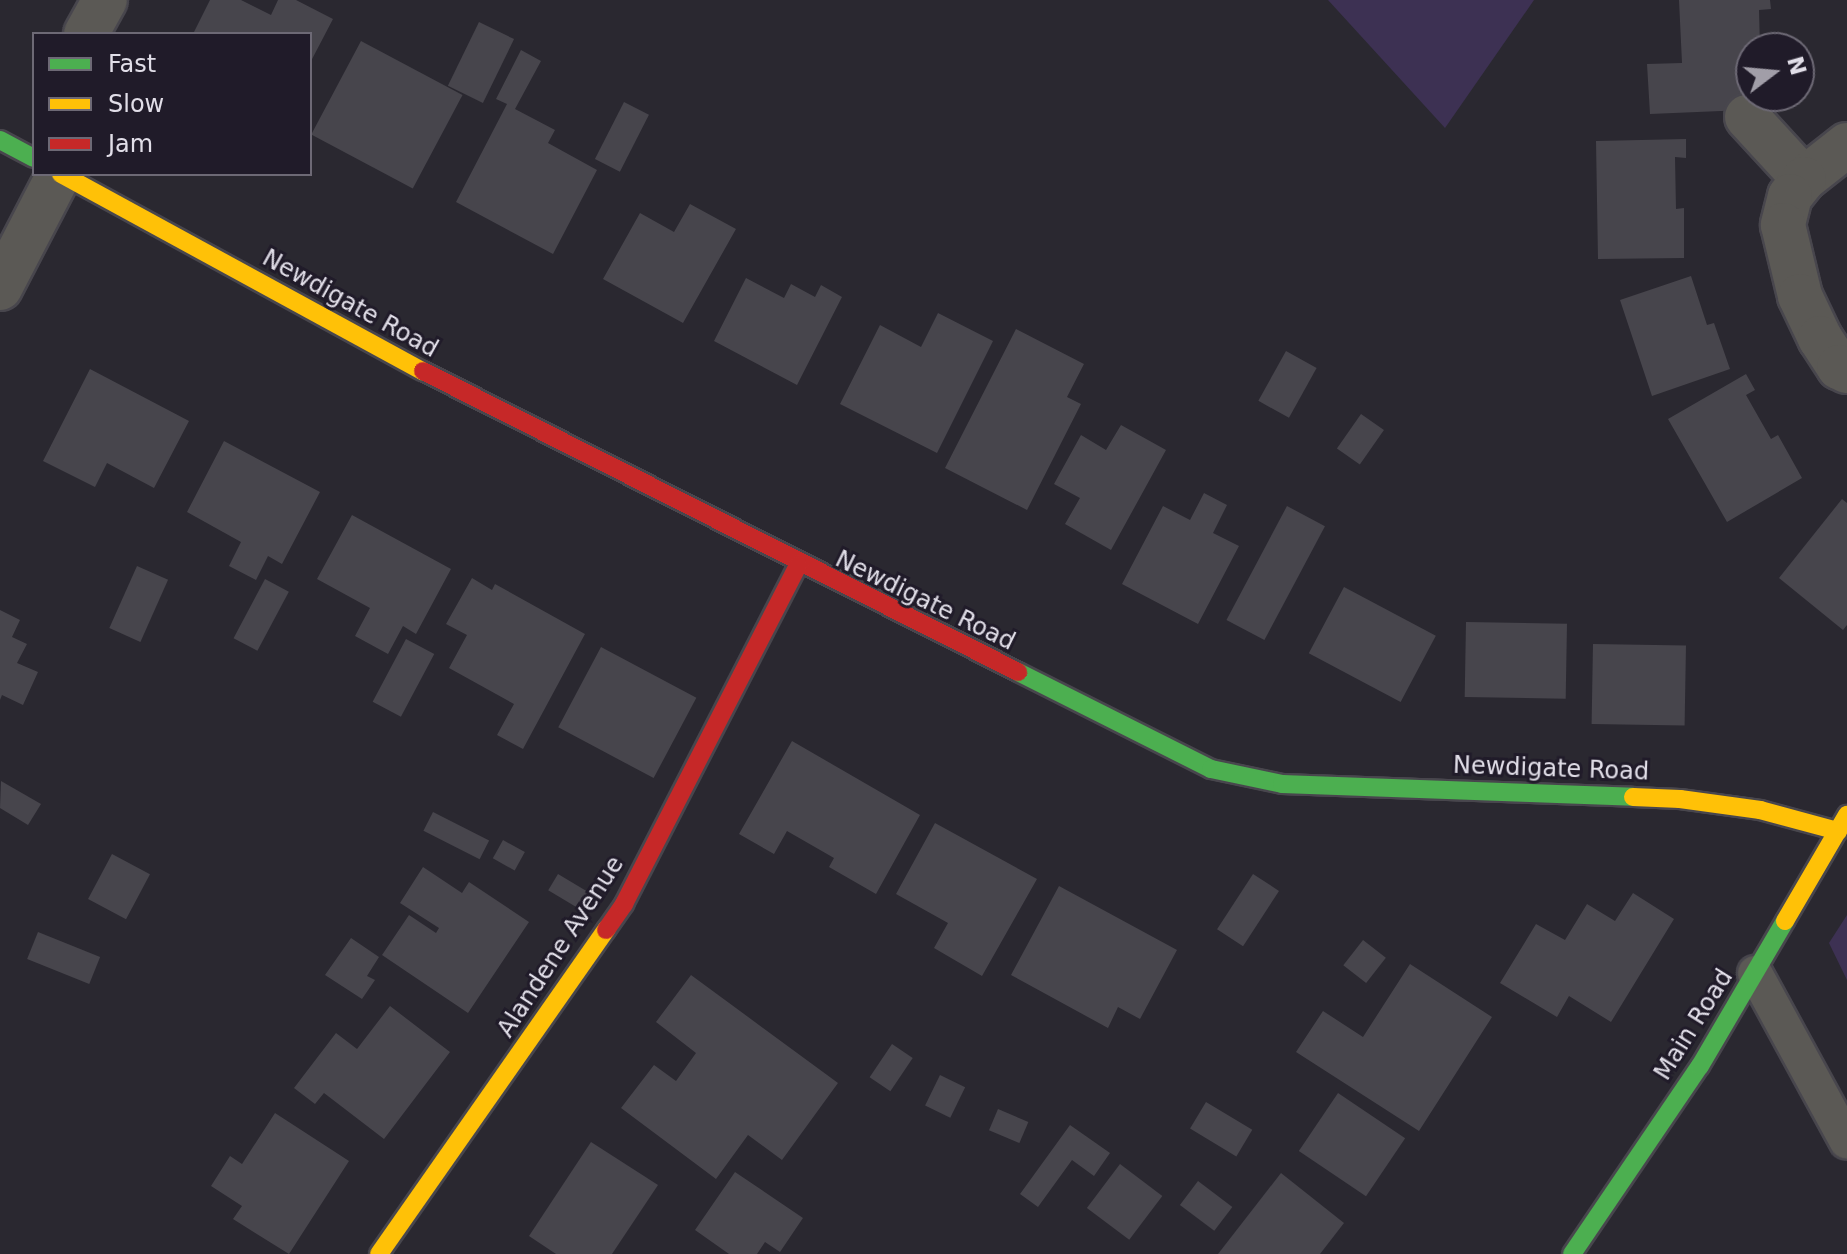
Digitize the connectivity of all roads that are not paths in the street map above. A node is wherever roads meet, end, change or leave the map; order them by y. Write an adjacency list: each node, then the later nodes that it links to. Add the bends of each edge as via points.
1 (105, 0): 2 (street)
2 (87, 32)
3 (1747, 117): 7 (street)
4 (1847, 145): 7 (street)
5 (59, 176): 8 (street)
6 (64, 176): 10 (street, Newdigate Road, via 497,411)
7 (1804, 179): 9 (street, via 1790,196 1783,225 1800,296 1820,338)
8 (0, 288)
9 (1847, 371)
10 (798, 565): 11 (street, Newdigate Road, via 1211,769 1282,784 1680,799); 14 (street, Alandene Avenue, via 624,904)
11 (1842, 823): 12 (street, Main Road)
12 (1755, 973): 13 (lane); 15 (street, Main Road, via 1700,1066)
13 (1847, 1142)
14 (379, 1254)
15 (1572, 1254)

